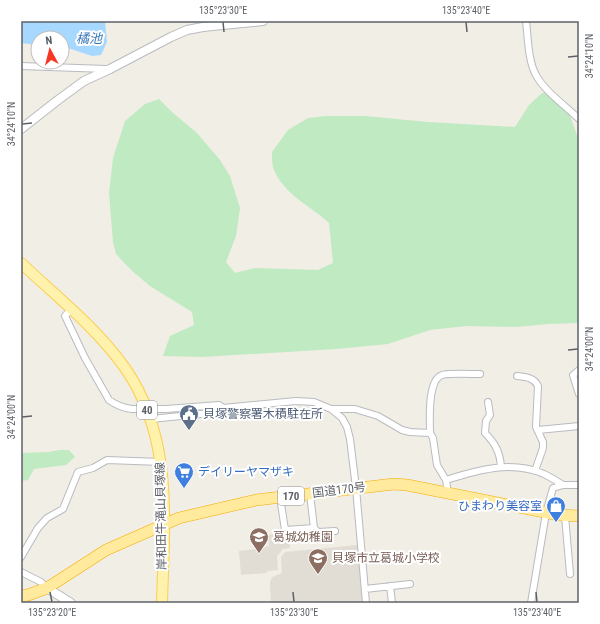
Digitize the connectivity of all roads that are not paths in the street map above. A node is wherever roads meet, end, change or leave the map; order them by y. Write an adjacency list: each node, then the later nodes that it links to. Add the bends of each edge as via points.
1 (263, 21): 4 (street, via 187,30)
2 (526, 21): 5 (street, via 532,66 536,76)
3 (21, 66): 4 (street)
4 (110, 69): 6 (street, via 84,81)
5 (579, 120)
6 (21, 129)
7 (21, 263): 8 (main road, 岸和田牛滝山貝塚線 / 40)
8 (71, 308): 14 (street, bridge, via 65,316 85,358 109,400 114,404 125,408 166,409 219,405); 16 (main road, 岸和田牛滝山貝塚線 / 40, via 126,369)
9 (579, 370): 12 (street, via 573,375)
10 (480, 374): 19 (street, via 442,375 437,379 430,399)
11 (517, 376): 18 (street, via 530,378 538,386)
12 (579, 394)
13 (488, 402): 21 (street, via 490,415 486,421 485,433 498,449)
14 (223, 408): 15 (street, via 296,401 314,402); 16 (street, via 210,413)
15 (331, 408): 19 (street, via 355,409 378,416 402,430); 26 (street, via 347,427)
16 (151, 419): 20 (main road, 岸和田牛滝山貝塚線 / 40)
17 (579, 426): 18 (street)
18 (538, 430): 22 (street, via 543,448)
19 (430, 433): 23 (street, via 437,465)
20 (161, 462): 33 (main road, 岸和田牛滝山貝塚線 / 40); 36 (street, via 107,460 93,468 78,472 63,509 46,518)
21 (501, 467): 22 (street); 23 (street)
22 (535, 471): 24 (street)
23 (446, 480): 27 (street)
24 (563, 485): 25 (street); 30 (street, via 553,488)
25 (579, 485)
26 (356, 488): 27 (highway, 国道170号 / 170, via 394,484); 28 (highway, 国道170号 / 170); 42 (street)
27 (448, 493): 30 (highway, 国道170号 / 170)
28 (310, 494): 29 (highway, 国道170号 / 170); 34 (street)
29 (280, 497): 33 (highway, 国道170号 / 170, via 243,502); 34 (street, via 285,530)
30 (546, 513): 31 (highway, 国道170号 / 170); 48 (street)
31 (565, 516): 32 (highway, 国道170号 / 170); 38 (street)
32 (579, 516)
33 (164, 525): 41 (highway, 国道170号 / 170, via 106,550); 45 (main road, 岸和田牛滝山貝塚線 / 40)
34 (314, 528): 35 (street, via 318,532)
35 (335, 531)
36 (21, 557)
37 (21, 572): 41 (street)
38 (570, 574)
39 (410, 584): 40 (street)
40 (390, 586): 42 (street); 47 (street)
41 (47, 588): 43 (highway, 国道170号 / 170); 44 (street)
42 (365, 589): 46 (street)
43 (21, 596)
44 (71, 603)
45 (162, 603)
46 (366, 603)
47 (392, 603)
48 (531, 603)

